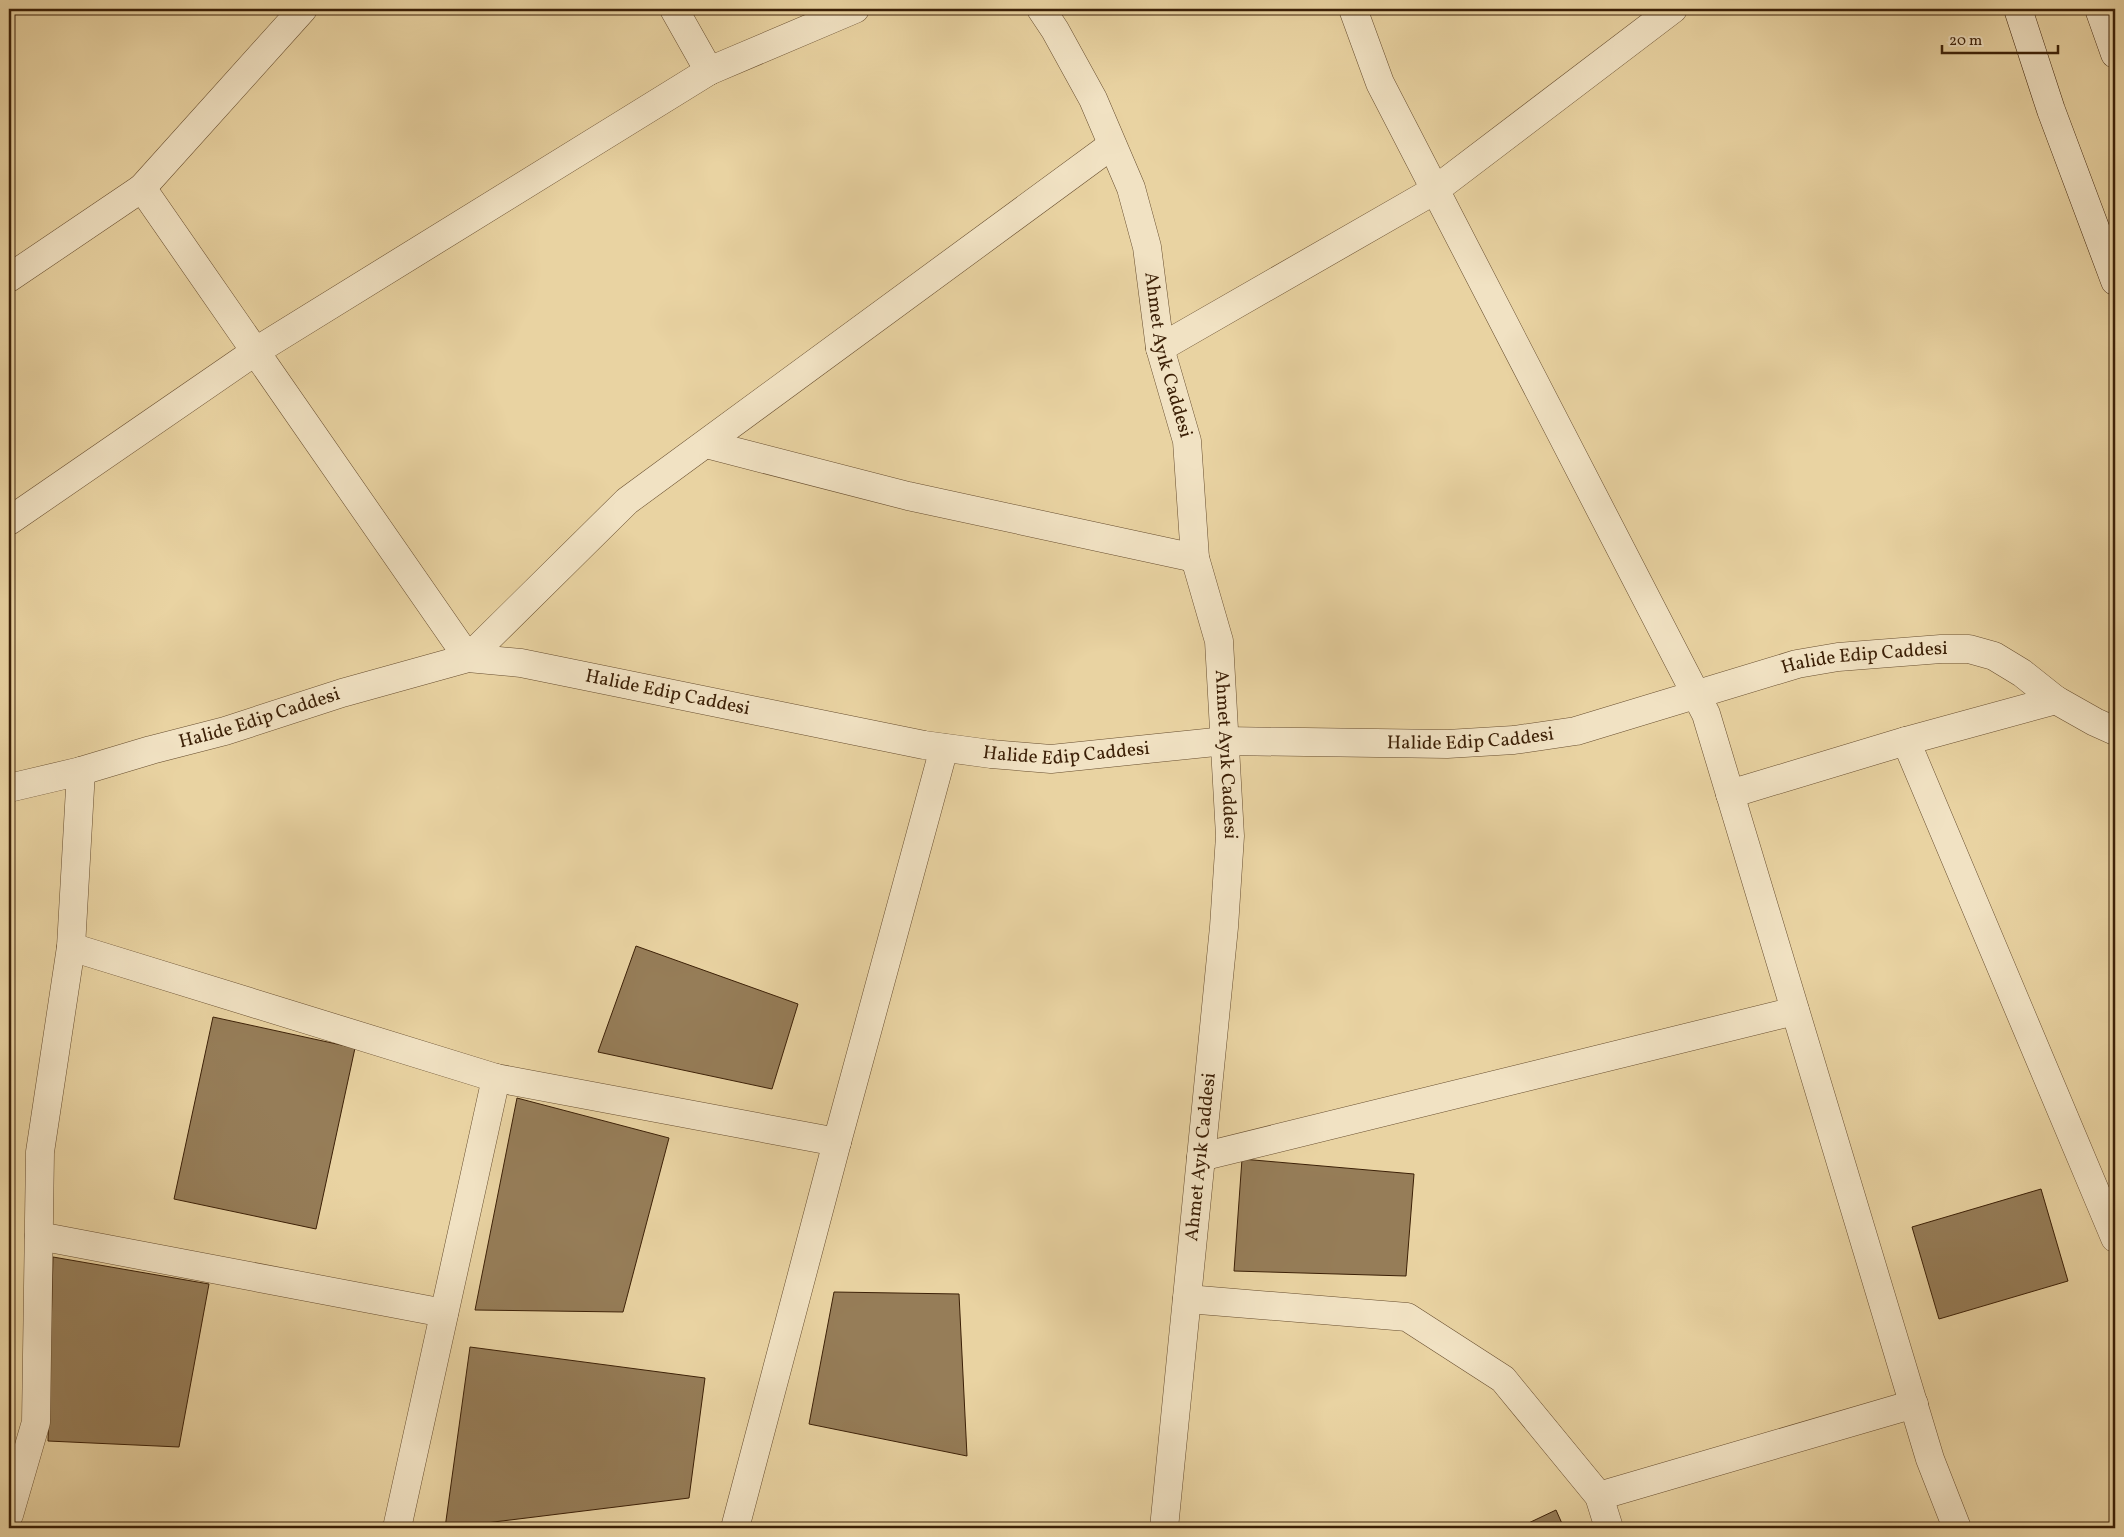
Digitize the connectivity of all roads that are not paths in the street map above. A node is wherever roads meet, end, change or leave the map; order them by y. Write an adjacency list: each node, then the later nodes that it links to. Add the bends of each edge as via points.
1 (303, 9): 12 (street)
2 (674, 9): 10 (street)
3 (855, 9): 10 (street)
4 (1041, 9): 11 (street, Ahmet Ayık Caddesi, via 1093,100)
5 (1353, 9): 13 (street, via 1380,83)
6 (1673, 9): 13 (street)
7 (2018, 9): 15 (street, via 2050,110)
8 (2099, 9): 9 (street)
9 (2115, 54)
10 (709, 71): 17 (street)
11 (1112, 146): 16 (street, Ahmet Ayık Caddesi, via 1131,188 1147,247); 18 (street)
12 (142, 188): 14 (street); 17 (street)
13 (1436, 190): 16 (street); 22 (street)
14 (9, 278)
15 (2115, 281)
16 (1160, 348): 20 (street, Ahmet Ayık Caddesi, via 1187,441)
17 (256, 351): 19 (street); 21 (street)
18 (706, 444): 20 (street, via 908,496); 21 (street, via 627,501)
19 (9, 521)
20 (1195, 558): 25 (street, Ahmet Ayık Caddesi, via 1219,641)
21 (468, 658): 27 (street, Halide Edip Caddesi, via 521,663); 28 (street, Halide Edip Caddesi, via 342,693 225,732)
22 (1697, 695): 23 (street, Halide Edip Caddesi, via 1797,664 1893,652 1969,648 1994,656); 25 (street, Halide Edip Caddesi, via 1576,732 1514,740 1447,744); 30 (street, via 1706,714)
23 (2056, 700): 24 (street, Halide Edip Caddesi); 26 (street)
24 (2115, 731)
25 (1225, 740): 27 (street, Halide Edip Caddesi, via 1051,759); 35 (street, Ahmet Ayık Caddesi, via 1230,836)
26 (1906, 740): 30 (street); 37 (street)
27 (944, 748): 34 (street)
28 (81, 771): 29 (street, Halide Edip Caddesi); 31 (street)
29 (9, 788)
30 (1730, 794): 32 (street)
31 (71, 947): 33 (street); 36 (street, via 40,1152)
32 (1795, 1011): 35 (street); 40 (street)
33 (496, 1078): 34 (street); 39 (street)
34 (837, 1142): 44 (street)
35 (1201, 1157): 38 (street, Ahmet Ayık Caddesi)
36 (39, 1236): 39 (street); 42 (street, via 36,1422)
37 (2115, 1238)
38 (1187, 1299): 41 (street, via 1407,1318 1503,1379); 45 (street, Ahmet Ayık Caddesi)
39 (444, 1313): 43 (street)
40 (1914, 1404): 41 (street); 47 (street, via 1930,1459)
41 (1599, 1496): 46 (street)
42 (9, 1515)
43 (397, 1528)
44 (735, 1528)
45 (1164, 1528)
46 (1609, 1528)
47 (1957, 1528)

